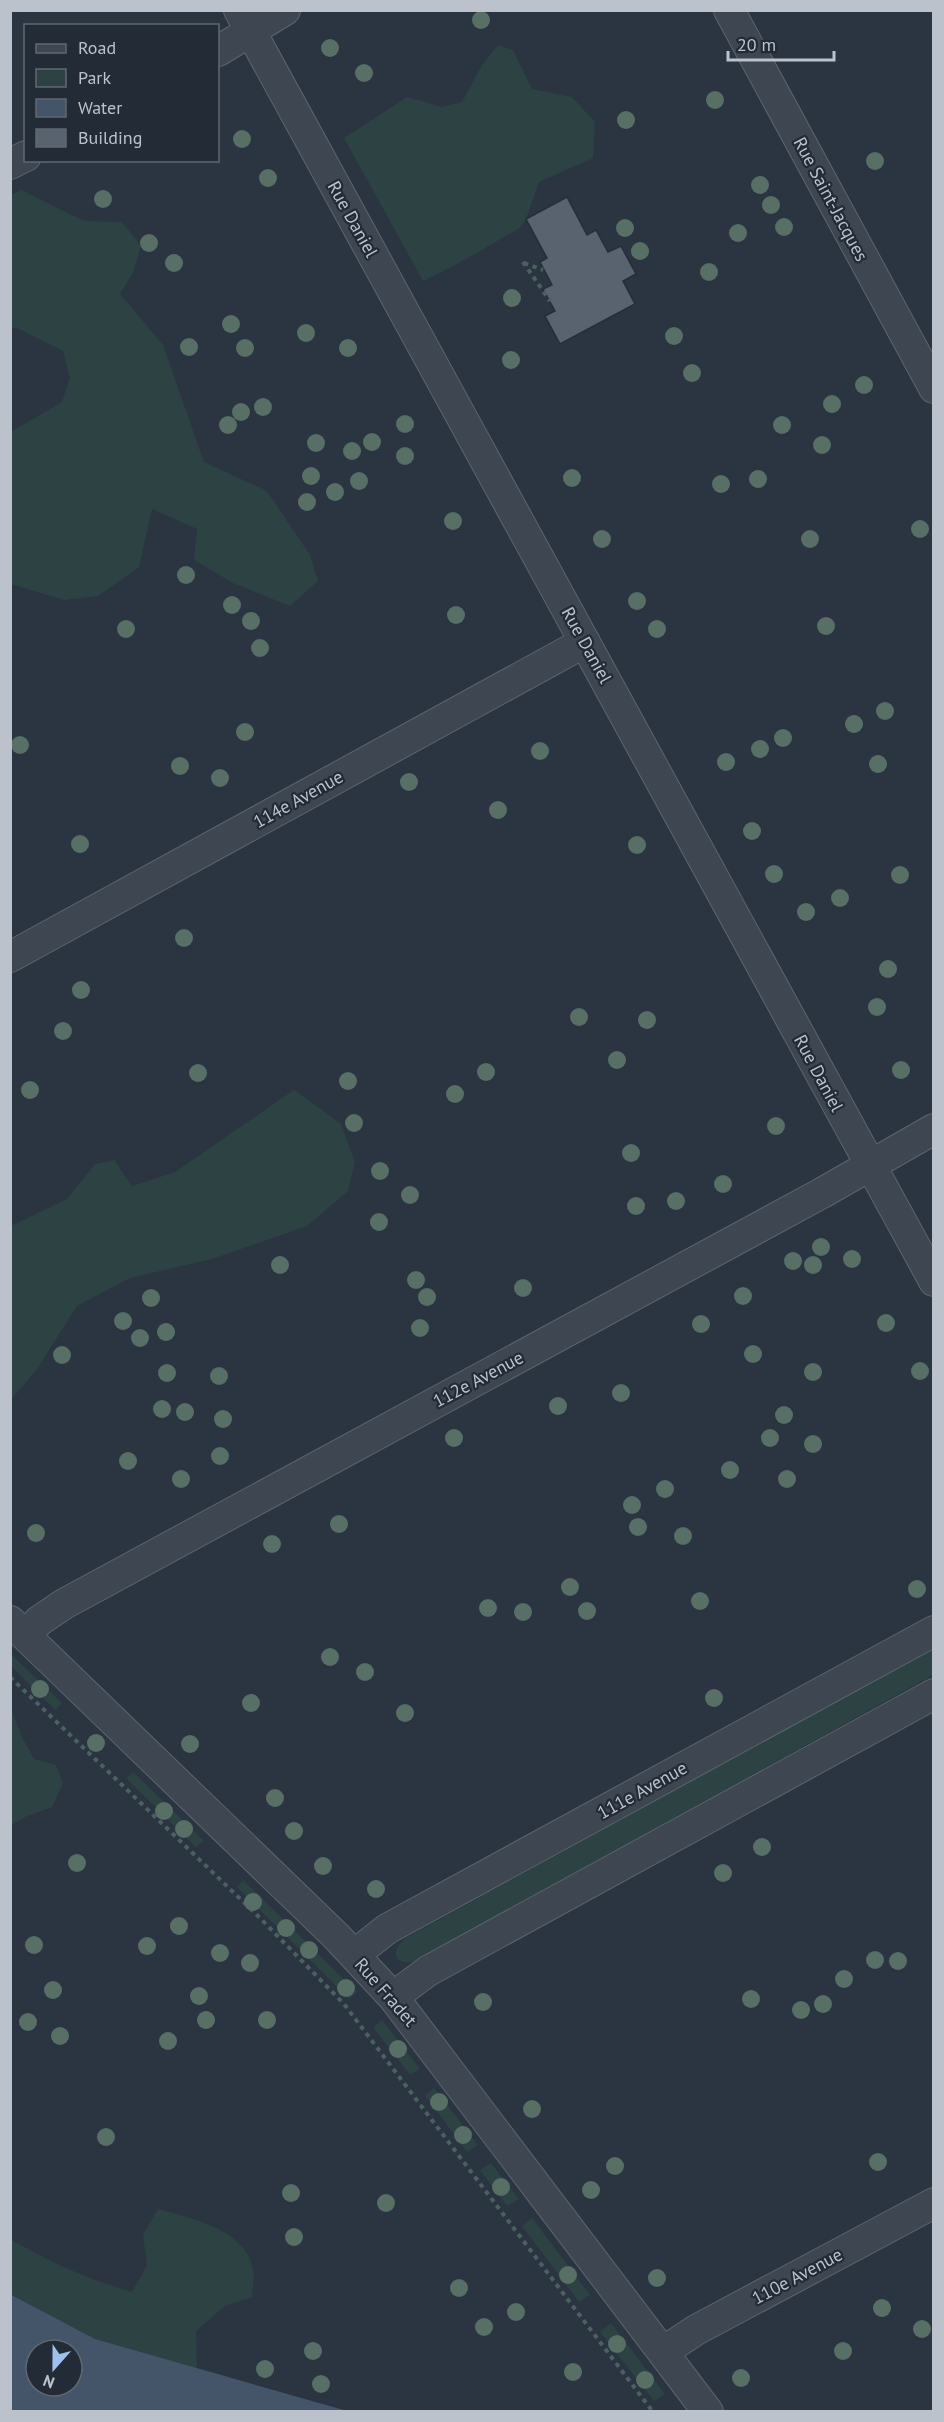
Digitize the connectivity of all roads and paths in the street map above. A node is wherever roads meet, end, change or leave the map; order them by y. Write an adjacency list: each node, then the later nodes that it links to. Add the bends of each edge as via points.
1 (285, 10): 3 (street)
2 (729, 10): 9 (street, Rue Saint-Jacques)
3 (244, 21): 4 (street); 10 (street, Rue Daniel)
4 (219, 50)
5 (24, 157): 6 (street)
6 (10, 164)
7 (543, 270): 8 (path, via 523,262)
8 (550, 301)
9 (933, 388)
10 (585, 642): 11 (street, 114e Avenue); 13 (street, Rue Daniel)
11 (10, 957)
12 (933, 1129): 13 (street, 112e Avenue)
13 (870, 1167): 14 (street, Rue Daniel); 15 (street, 112e Avenue, via 39,1621)
14 (933, 1281)
15 (18, 1628): 19 (street, Rue Fradet)
16 (933, 1631): 19 (street, 111e Avenue, via 387,1929)
17 (10, 1677): 23 (path, via 344,2004)
18 (933, 1694): 20 (street, via 428,1971)
19 (354, 1955): 20 (street, Rue Fradet)
20 (393, 1997): 22 (street, Rue Fradet)
21 (933, 2203): 22 (street, 110e Avenue)
22 (663, 2352): 24 (street, Rue Fradet)
23 (653, 2412)
24 (708, 2412)

